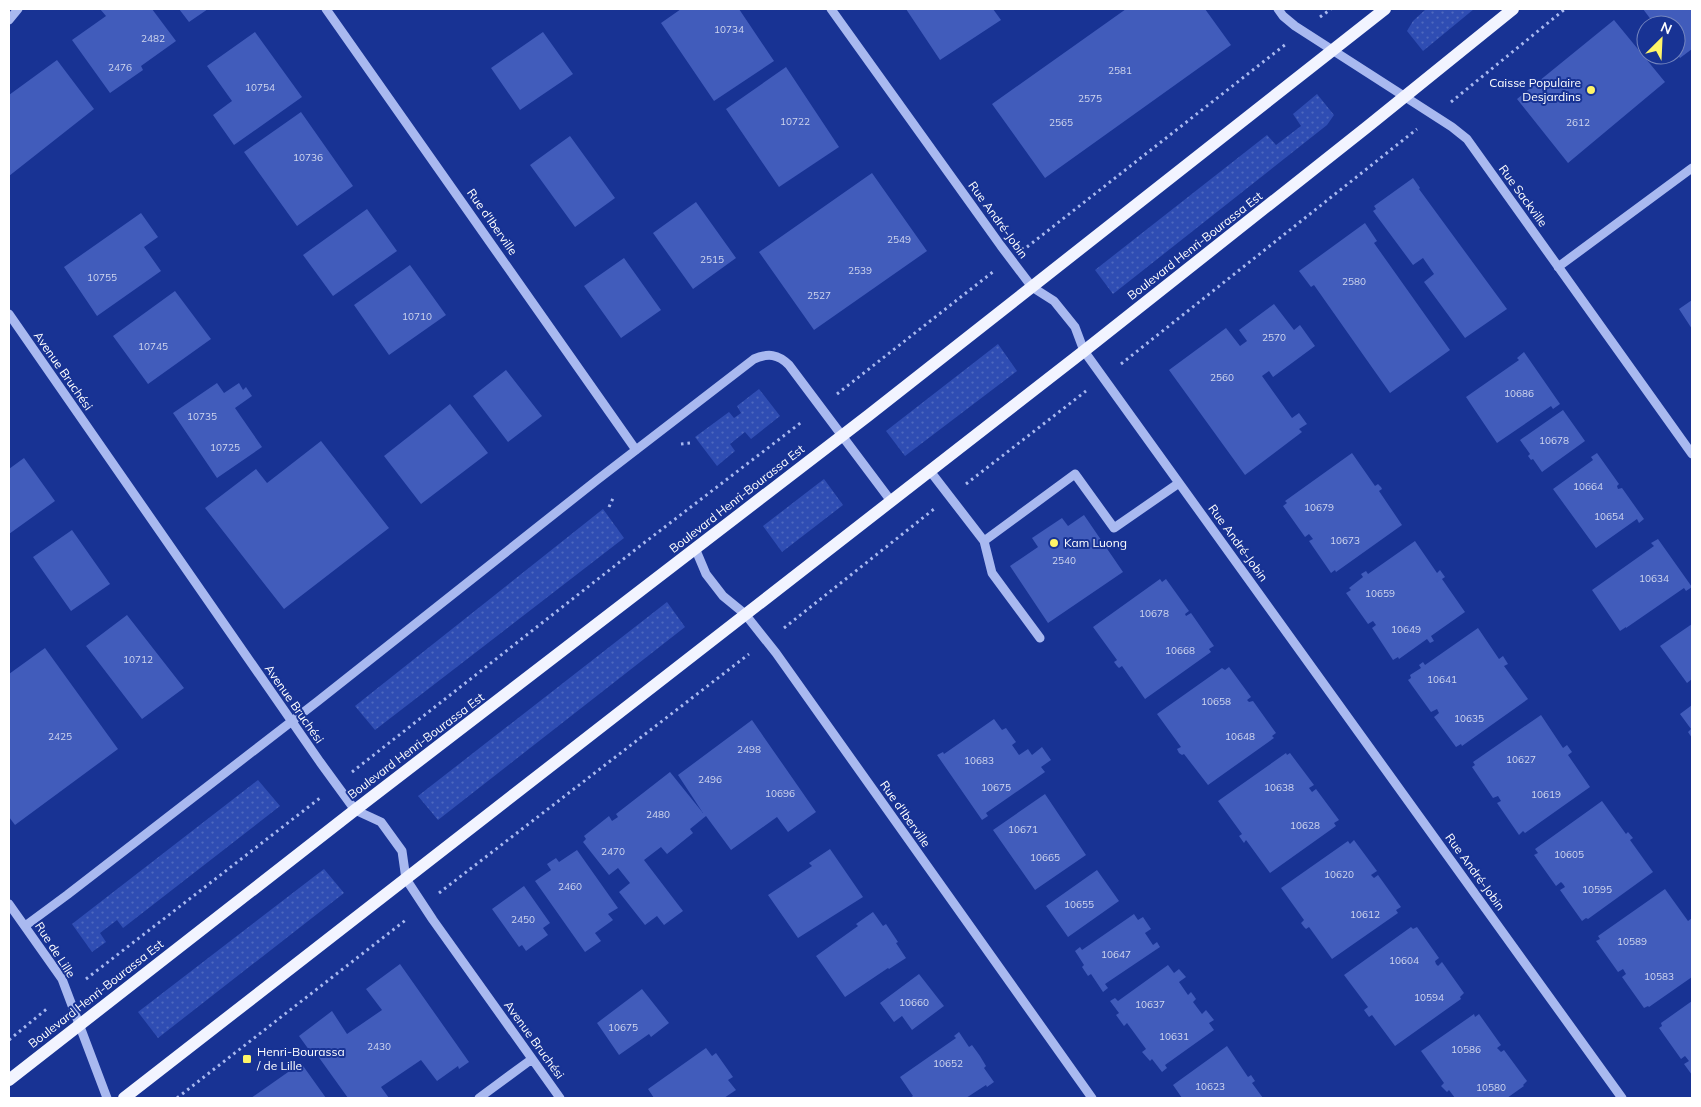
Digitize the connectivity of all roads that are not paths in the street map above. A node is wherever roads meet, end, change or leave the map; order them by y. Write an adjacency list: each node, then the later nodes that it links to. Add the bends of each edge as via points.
1 (18, 9): 7 (street)
2 (326, 9): 16 (street, Rue d'Iberville)
3 (831, 9): 12 (street, Rue André-Jobin)
4 (1278, 9): 8 (street, Rue Sackville, via 1295,26)
5 (1385, 9): 8 (main road, Boulevard Henri-Bourassa Est)
6 (1513, 9): 9 (main road, Boulevard Henri-Bourassa Est)
7 (9, 20)
8 (1334, 50): 9 (street, Rue Sackville); 12 (main road, Boulevard Henri-Bourassa Est)
9 (1405, 96): 11 (street, Rue Sackville, via 1467,139); 14 (main road, Boulevard Henri-Bourassa Est)
10 (1692, 168): 11 (street)
11 (1558, 267): 17 (street, Rue Sackville)
12 (1032, 287): 14 (street, Rue André-Jobin, via 1054,301 1075,327); 15 (main road, Boulevard Henri-Bourassa Est)
13 (9, 314): 25 (street, Avenue Bruchési)
14 (1084, 351): 18 (main road, Boulevard Henri-Bourassa Est); 19 (street, Rue André-Jobin)
15 (841, 435): 16 (street, via 789,365 779,357 766,355 754,359); 20 (street); 22 (main road, Boulevard Henri-Bourassa Est)
16 (636, 450): 25 (street)
17 (1692, 454)
18 (930, 470): 20 (main road, Boulevard Henri-Bourassa Est); 21 (street)
19 (1179, 483): 21 (street, via 1114,528 1075,474); 38 (street, Rue André-Jobin)
20 (891, 501): 23 (main road, Boulevard Henri-Bourassa Est)
21 (984, 541): 24 (street, via 992,573)
22 (695, 548): 23 (street, Rue d'Iberville, via 706,574 723,596); 26 (main road, Boulevard Henri-Bourassa Est)
23 (745, 614): 27 (main road, Boulevard Henri-Bourassa Est); 37 (street, Rue d'Iberville)
24 (1040, 638)
25 (291, 721): 26 (street, Avenue Bruchési); 29 (street)
26 (355, 810): 27 (street, Avenue Bruchési, via 381,822 402,851); 30 (main road, Boulevard Henri-Bourassa Est)
27 (406, 879): 31 (street, Avenue Bruchési); 34 (main road, Boulevard Henri-Bourassa Est)
28 (9, 904): 29 (street, Rue de Lille)
29 (25, 926): 30 (street, Rue de Lille, via 62,979)
30 (79, 1025): 32 (main road, Boulevard Henri-Bourassa Est); 33 (street, Rue de Lille)
31 (532, 1059): 35 (street); 36 (street, Avenue Bruchési)
32 (9, 1080)
33 (107, 1098)
34 (124, 1098)
35 (479, 1098)
36 (560, 1098)
37 (1092, 1098)
38 (1622, 1098)

